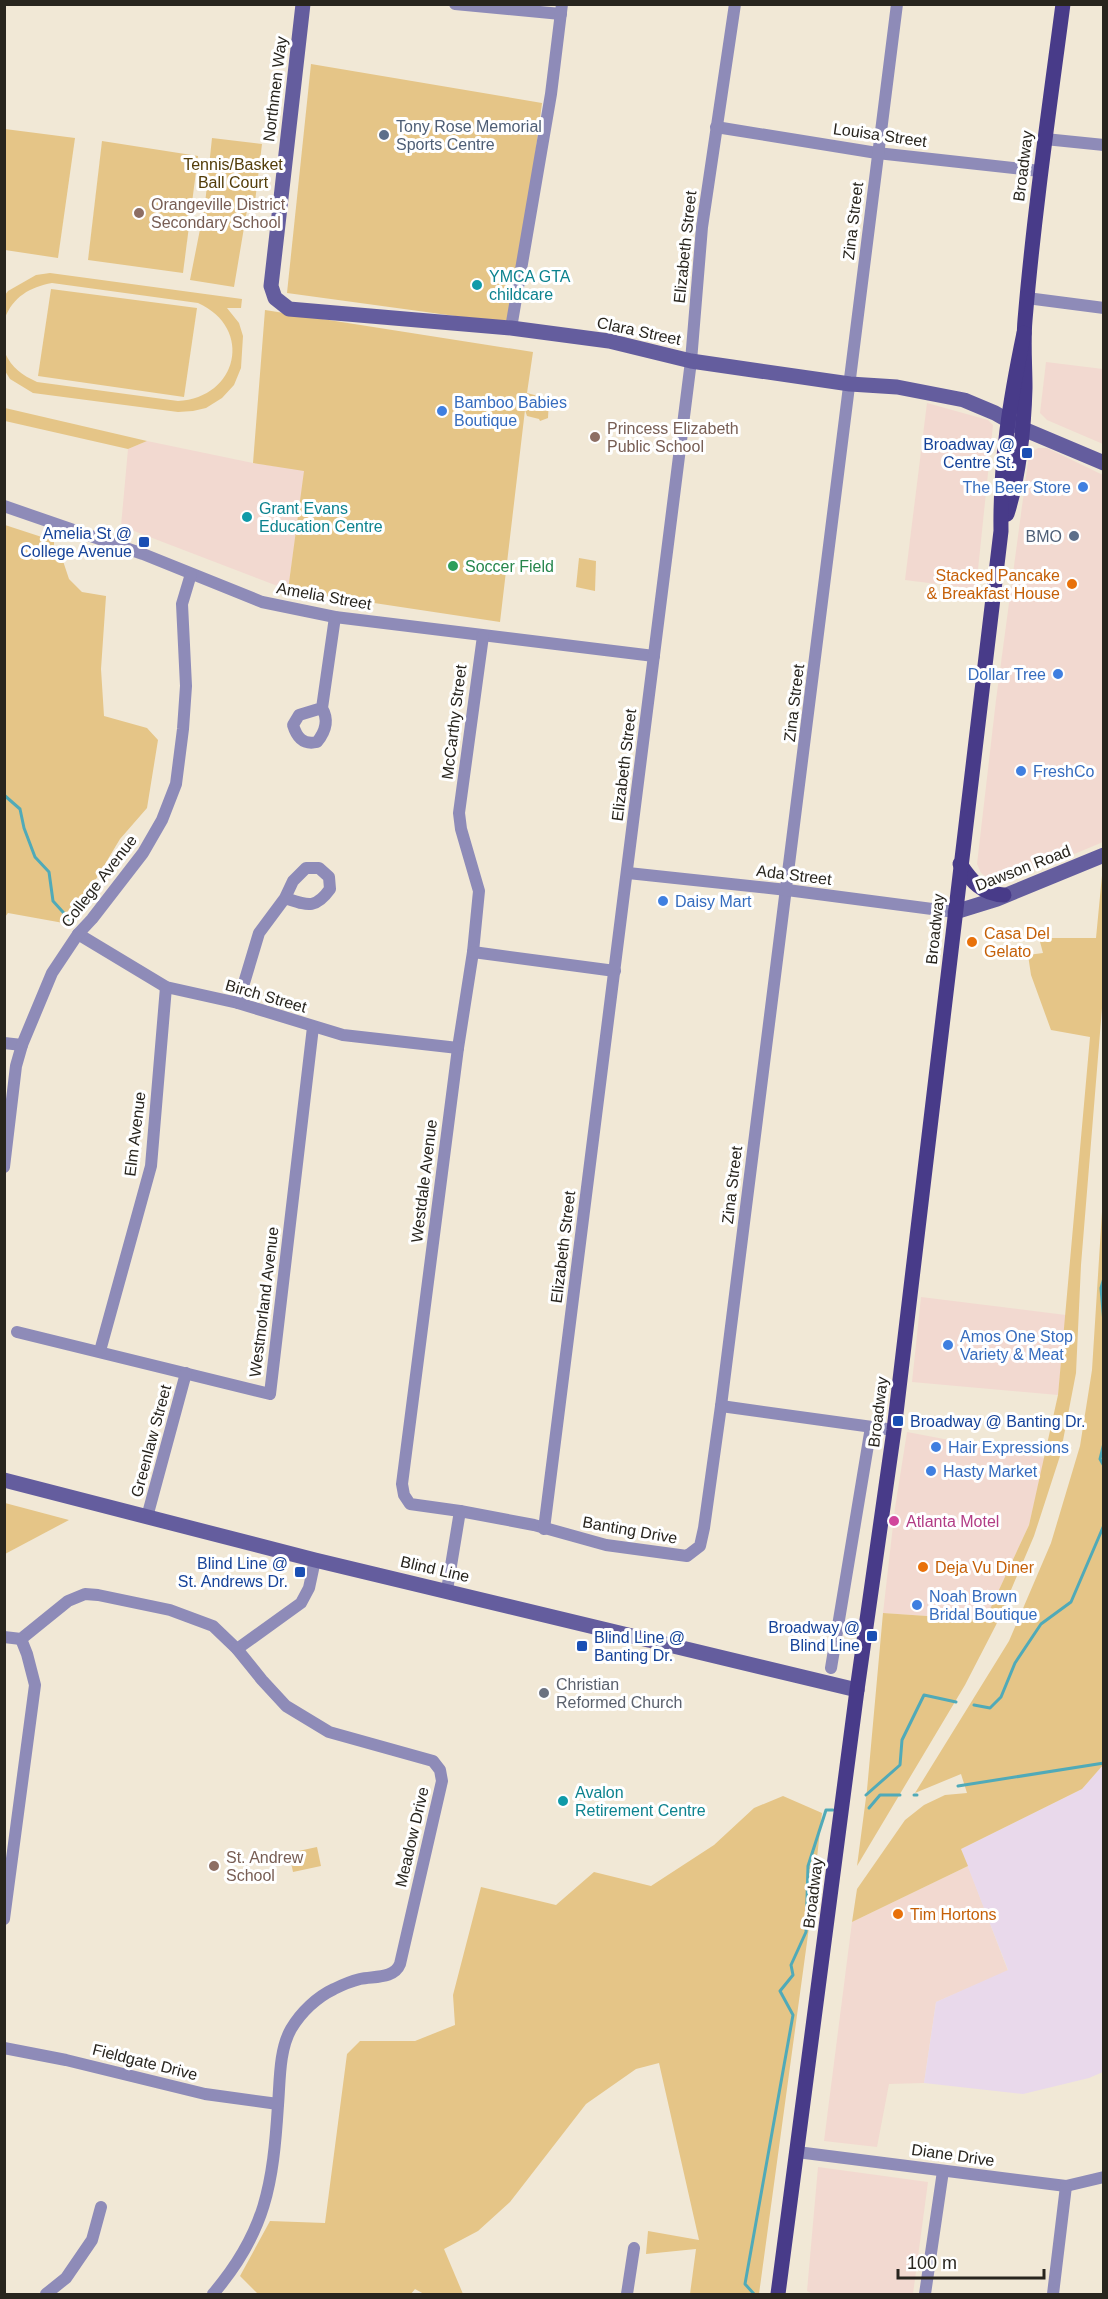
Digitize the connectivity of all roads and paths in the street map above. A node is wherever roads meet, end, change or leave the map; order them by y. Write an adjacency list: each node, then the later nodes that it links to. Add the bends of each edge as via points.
1 (303, 4): 12 (street, Northmen Way)
2 (455, 4): 6 (street)
3 (735, 4): 7 (street, Elizabeth Street)
4 (897, 4): 10 (street, Zina Street)
5 (1063, 4): 8 (main road, Broadway)
6 (561, 9): 15 (street, via 551,94)
7 (716, 126): 10 (street, Louisa Street); 17 (street, Elizabeth Street, via 702,227)
8 (1045, 139): 9 (street); 11 (main road, Broadway)
9 (1104, 145)
10 (877, 153): 11 (street, Louisa Street); 18 (street, Zina Street)
11 (1040, 171): 13 (main road, Broadway)
12 (271, 285): 15 (street, Clara Street, via 275,298 289,309)
13 (1027, 298): 14 (street); 16 (main road, Broadway)
14 (1104, 308)
15 (511, 328): 17 (street, Clara Street, via 609,341)
16 (1024, 333): 19 (main road, Broadway); 20 (main road, Broadway)
17 (692, 361): 18 (street, Clara Street); 27 (street, Elizabeth Street)
18 (850, 384): 19 (street, Clara Street, via 897,387 964,400); 33 (street, Zina Street)
19 (1007, 420): 20 (street, Clara Street); 23 (main road, Broadway)
20 (1021, 428): 21 (street, Clara Street); 23 (main road, Broadway, via 1010,505)
21 (1104, 463)
22 (4, 506): 24 (street, Amelia Street)
23 (1001, 531): 31 (main road, Broadway)
24 (191, 573): 25 (street, Amelia Street, via 262,602); 37 (street, College Avenue, via 182,604 186,686 176,784 143,853)
25 (335, 617): 26 (street, Amelia Street); 28 (street)
26 (483, 636): 27 (street, Amelia Street); 29 (street, McCarthy Street)
27 (654, 656): 32 (street, Elizabeth Street)
28 (322, 708)
29 (459, 813): 38 (street, Westdale Avenue, via 479,891)
30 (1104, 855): 34 (street, Dawson Road)
31 (960, 864): 34 (main road, via 979,889); 36 (main road, Broadway)
32 (628, 873): 33 (street, Ada Street); 39 (street, Elizabeth Street)
33 (787, 890): 36 (street, Ada Street); 50 (street, Zina Street)
34 (1004, 896): 36 (street, Dawson Road)
35 (285, 898): 41 (street, via 259,933)
36 (955, 912): 52 (main road, Broadway)
37 (78, 934): 40 (street, Birch Street); 44 (street, College Avenue, via 52,973)
38 (473, 952): 39 (street); 45 (street, Westdale Avenue)
39 (615, 971): 56 (street, Elizabeth Street)
40 (166, 987): 41 (street, Birch Street); 48 (street, Elm Avenue, via 151,1166)
41 (238, 1003): 42 (street, Birch Street)
42 (313, 1027): 45 (street, Birch Street, via 343,1035); 49 (street, Westmorland Avenue, via 270,1394)
43 (4, 1043): 44 (street)
44 (22, 1045): 46 (street, College Avenue)
45 (458, 1048): 54 (street, Westdale Avenue, via 402,1484 410,1504)
46 (4, 1167)
47 (17, 1332): 48 (street, Westmorland Avenue)
48 (100, 1351): 49 (street, Westmorland Avenue)
49 (186, 1373): 55 (street, Greenlaw Street)
50 (721, 1406): 51 (street); 56 (street, Banting Drive, via 700,1546 687,1556 606,1545)
51 (871, 1427): 52 (street); 62 (street)
52 (894, 1430): 63 (main road, Broadway)
53 (4, 1480): 55 (street, Blind Line)
54 (460, 1510): 56 (street, Banting Drive); 58 (street)
55 (147, 1517): 57 (street, Blind Line)
56 (544, 1529)
57 (315, 1560): 58 (street, Blind Line); 61 (street, via 301,1603)
58 (447, 1590): 63 (street, Blind Line)
59 (4, 1638): 60 (street)
60 (21, 1640): 61 (street, Meadow Drive, via 68,1601 85,1594 137,1602 193,1617 213,1626); 64 (street, via 35,1685)
61 (237, 1649): 66 (street, Meadow Drive, via 286,1706 329,1732 433,1761 442,1781 398,1970 333,1990 304,2010 286,2042)
62 (831, 1668)
63 (857, 1690): 67 (main road, Broadway)
64 (4, 1919)
65 (4, 2048): 66 (street, Fieldgate Drive, via 205,2094)
66 (279, 2104): 74 (street, Meadow Drive, via 274,2159 262,2213 246,2249)
67 (797, 2152): 68 (street, Diane Drive); 76 (main road, Broadway)
68 (943, 2171): 70 (street, Diane Drive); 77 (street)
69 (1104, 2177): 70 (street, Diane Drive)
70 (1066, 2186): 78 (street)
71 (101, 2208): 73 (street, via 92,2240 66,2278)
72 (634, 2248): 75 (street)
73 (46, 2295)
74 (213, 2295)
75 (627, 2295)
76 (778, 2295)
77 (925, 2295)
78 (1053, 2295)

